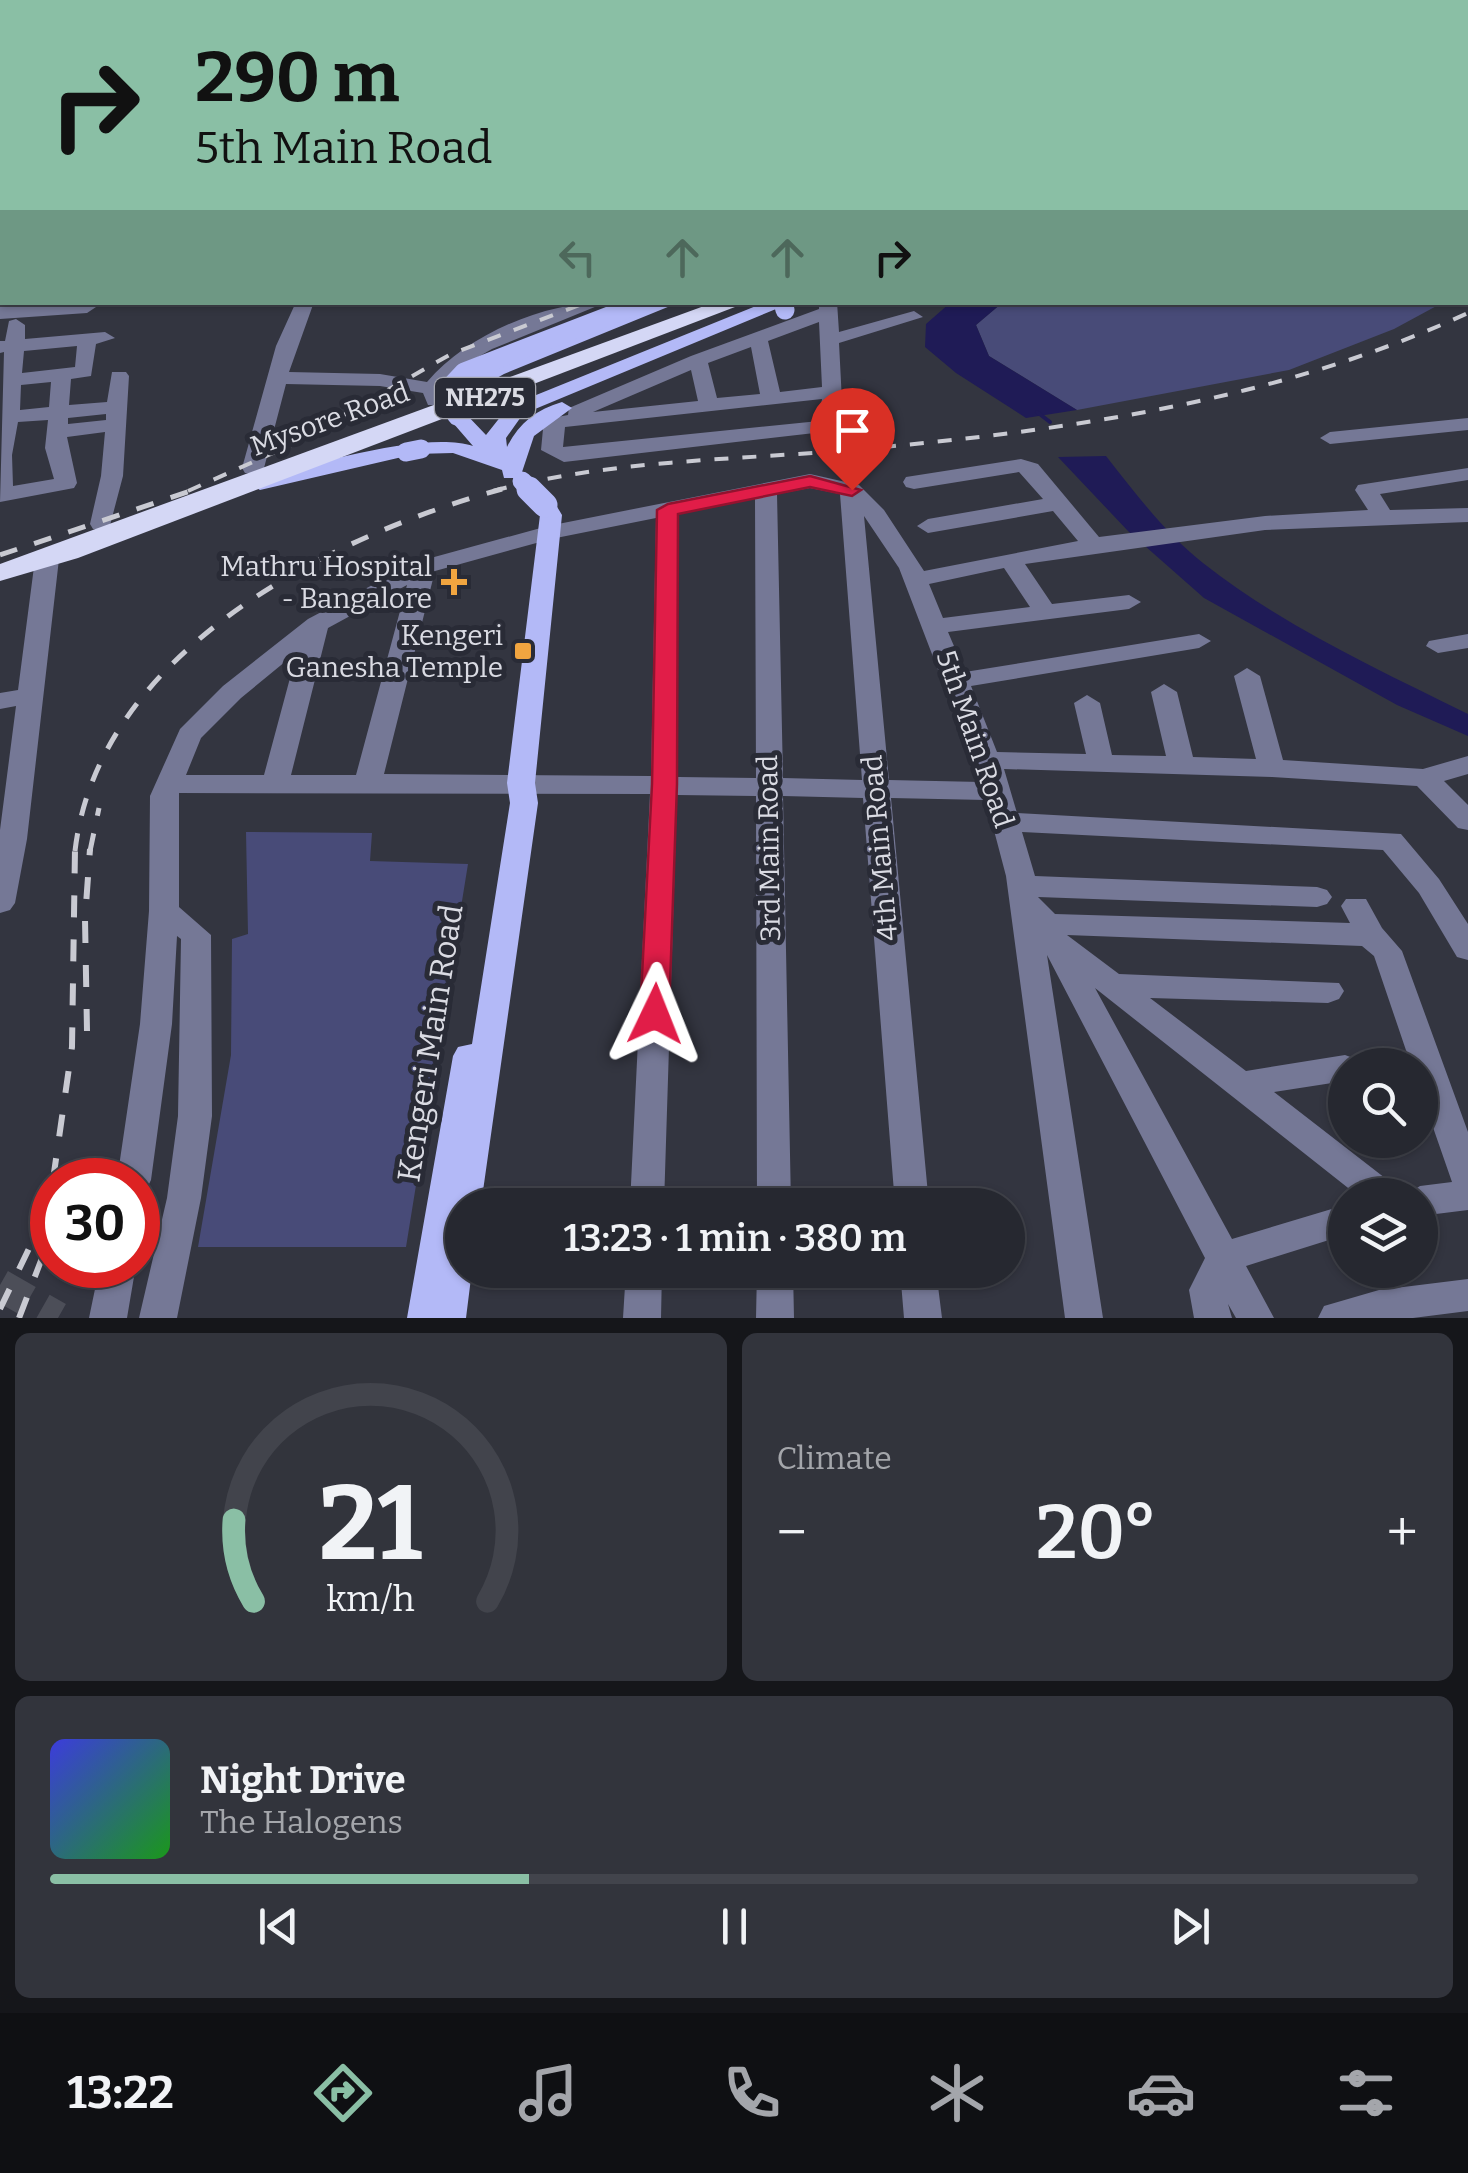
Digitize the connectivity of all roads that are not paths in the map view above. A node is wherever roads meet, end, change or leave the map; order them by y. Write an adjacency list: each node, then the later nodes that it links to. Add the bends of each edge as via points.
1 (304, 305): 16 (street)
2 (590, 305): 20 (street, via 471,352 442,374)
3 (637, 305): 20 (main road, bridge, via 464,372)
4 (663, 305): 20 (main road, via 497,370)
5 (694, 305): 20 (highway, Mysore Road / NH275)
6 (729, 305): 27 (highway, Mysore Road / NH275)
7 (779, 305): 30 (main road, via 516,410); 30 (main road, via 786,310 776,320)
8 (87, 306): 11 (street)
9 (828, 307): 12 (street); 13 (street)
10 (914, 317): 12 (street)
11 (7, 333): 15 (street, via 96,339); 17 (street)
12 (830, 340): 18 (street)
13 (758, 341): 14 (street); 19 (street)
14 (698, 360): 21 (street); 25 (street)
15 (73, 373): 17 (street); 22 (street, via 113,373); 24 (street)
16 (277, 378): 20 (street, via 380,380); 33 (street)
17 (11, 380): 23 (street)
18 (832, 392): 19 (street); 25 (street, via 833,421 825,427 708,442 564,456 552,450 552,429)
19 (770, 399): 21 (street)
20 (445, 400): 28 (highway, Mysore Road / NH275); 30 (main road)
21 (708, 406): 25 (street)
22 (114, 416): 24 (street); 36 (street)
23 (4, 417): 24 (street); 32 (street)
24 (60, 421): 38 (street, via 56,448)
25 (559, 422)
26 (1468, 424): 29 (street)
27 (404, 426): 28 (highway, Mysore Road / NH275); 31 (street)
28 (358, 435): 33 (highway, Mysore Road / NH275); 39 (highway, Mysore Road / NH275)
29 (1330, 438)
30 (490, 442): 34 (main road); 34 (main road); 39 (main road, bridge)
31 (423, 457)
32 (1, 461): 42 (street)
33 (253, 468): 48 (highway, Mysore Road / NH275)
34 (511, 472): 46 (main road, bridge)
35 (1468, 474): 45 (street, via 1366,490)
36 (112, 476): 38 (street); 48 (street)
37 (914, 482): 43 (street, via 1021,465)
38 (66, 483): 42 (street)
39 (231, 490): 51 (highway, Mysore Road / NH275)
40 (766, 490): 41 (street, via 810,482); 44 (street); 79 (street, 3rd Main Road)
41 (852, 490): 55 (street, 5th Main Road, via 876,514); 81 (street, 4th Main Road)
42 (1, 494)
43 (1058, 503): 49 (street); 50 (street)
44 (668, 510): 46 (street); 77 (street)
45 (1384, 518): 47 (street); 50 (street)
46 (547, 519): 53 (street); 75 (main road, Kengeri Main Road)
47 (1464, 520)
48 (101, 524): 54 (highway, Mysore Road / NH275)
49 (928, 526)
50 (1093, 544): 52 (street)
51 (47, 559): 54 (highway, Mysore Road / NH275); 66 (street)
52 (1010, 559): 55 (street); 57 (street)
53 (424, 567): 58 (street); 80 (street)
54 (1, 569)
55 (916, 580): 59 (street, 5th Main Road)
56 (1128, 602): 57 (street)
57 (1046, 612): 59 (street)
58 (316, 624): 76 (street, via 189,735); 78 (street)
59 (934, 626): 64 (street, 5th Main Road)
60 (1200, 641): 64 (street)
61 (1468, 641): 62 (street)
62 (1438, 646)
63 (1248, 676): 73 (street)
64 (957, 681): 69 (street, 5th Main Road)
65 (1164, 692): 72 (street)
66 (29, 696): 67 (street); 83 (street)
67 (0, 701)
68 (1087, 703): 70 (street)
69 (987, 760): 70 (street); 82 (street, 5th Main Road)
70 (1102, 763): 72 (street)
71 (1468, 765): 74 (street)
72 (1182, 766): 73 (street)
73 (1272, 768): 74 (street)
74 (1424, 778): 84 (street)
75 (521, 783): 77 (street); 80 (street); 99 (main road, Kengeri Main Road, via 524,804); 115 (main road, Kengeri Main Road, via 509,806)
76 (168, 784): 78 (street); 89 (street)
77 (664, 784): 79 (street); 100 (street)
78 (275, 785): 80 (street)
79 (767, 785): 81 (street); 101 (street, 3rd Main Road)
80 (367, 786)
81 (874, 787): 82 (street); 102 (street, 4th Main Road)
82 (996, 791): 85 (street, 5th Main Road)
83 (9, 795): 88 (street)
84 (1468, 821)
85 (1006, 822): 86 (street, 5th Main Road); 91 (street, via 1392,841 1430,886)
86 (1022, 881): 87 (street); 90 (street); 120 (street, 5th Main Road)
87 (1317, 897)
88 (0, 903)
89 (164, 911): 96 (street); 114 (street, via 196,935 196,1098 184,1198)
90 (1051, 932): 92 (street); 98 (street, via 1363,920 1386,951); 106 (street)
91 (1468, 949)
92 (1112, 985): 93 (street); 95 (street)
93 (1328, 991)
94 (1328, 1071): 95 (street)
95 (1241, 1085): 97 (street)
96 (137, 1158)
97 (1360, 1178)
98 (1468, 1179)
99 (467, 1188)
100 (647, 1188)
101 (774, 1188)
102 (910, 1188)
103 (1468, 1195): 104 (street)
104 (1438, 1199)
105 (1328, 1225): 106 (street)
106 (1224, 1257): 121 (street, via 1206,1290); 122 (street)
107 (114, 1288): 113 (street)
108 (451, 1288): 116 (main road)
109 (643, 1288): 117 (street)
110 (774, 1288): 118 (street)
111 (920, 1288): 119 (street)
112 (1468, 1295): 123 (street)
113 (108, 1318)
114 (158, 1318)
115 (426, 1318)
116 (447, 1318)
117 (642, 1318)
118 (775, 1318)
119 (923, 1318)
120 (1084, 1318)
121 (1213, 1318)
122 (1255, 1318)
123 (1337, 1318)

